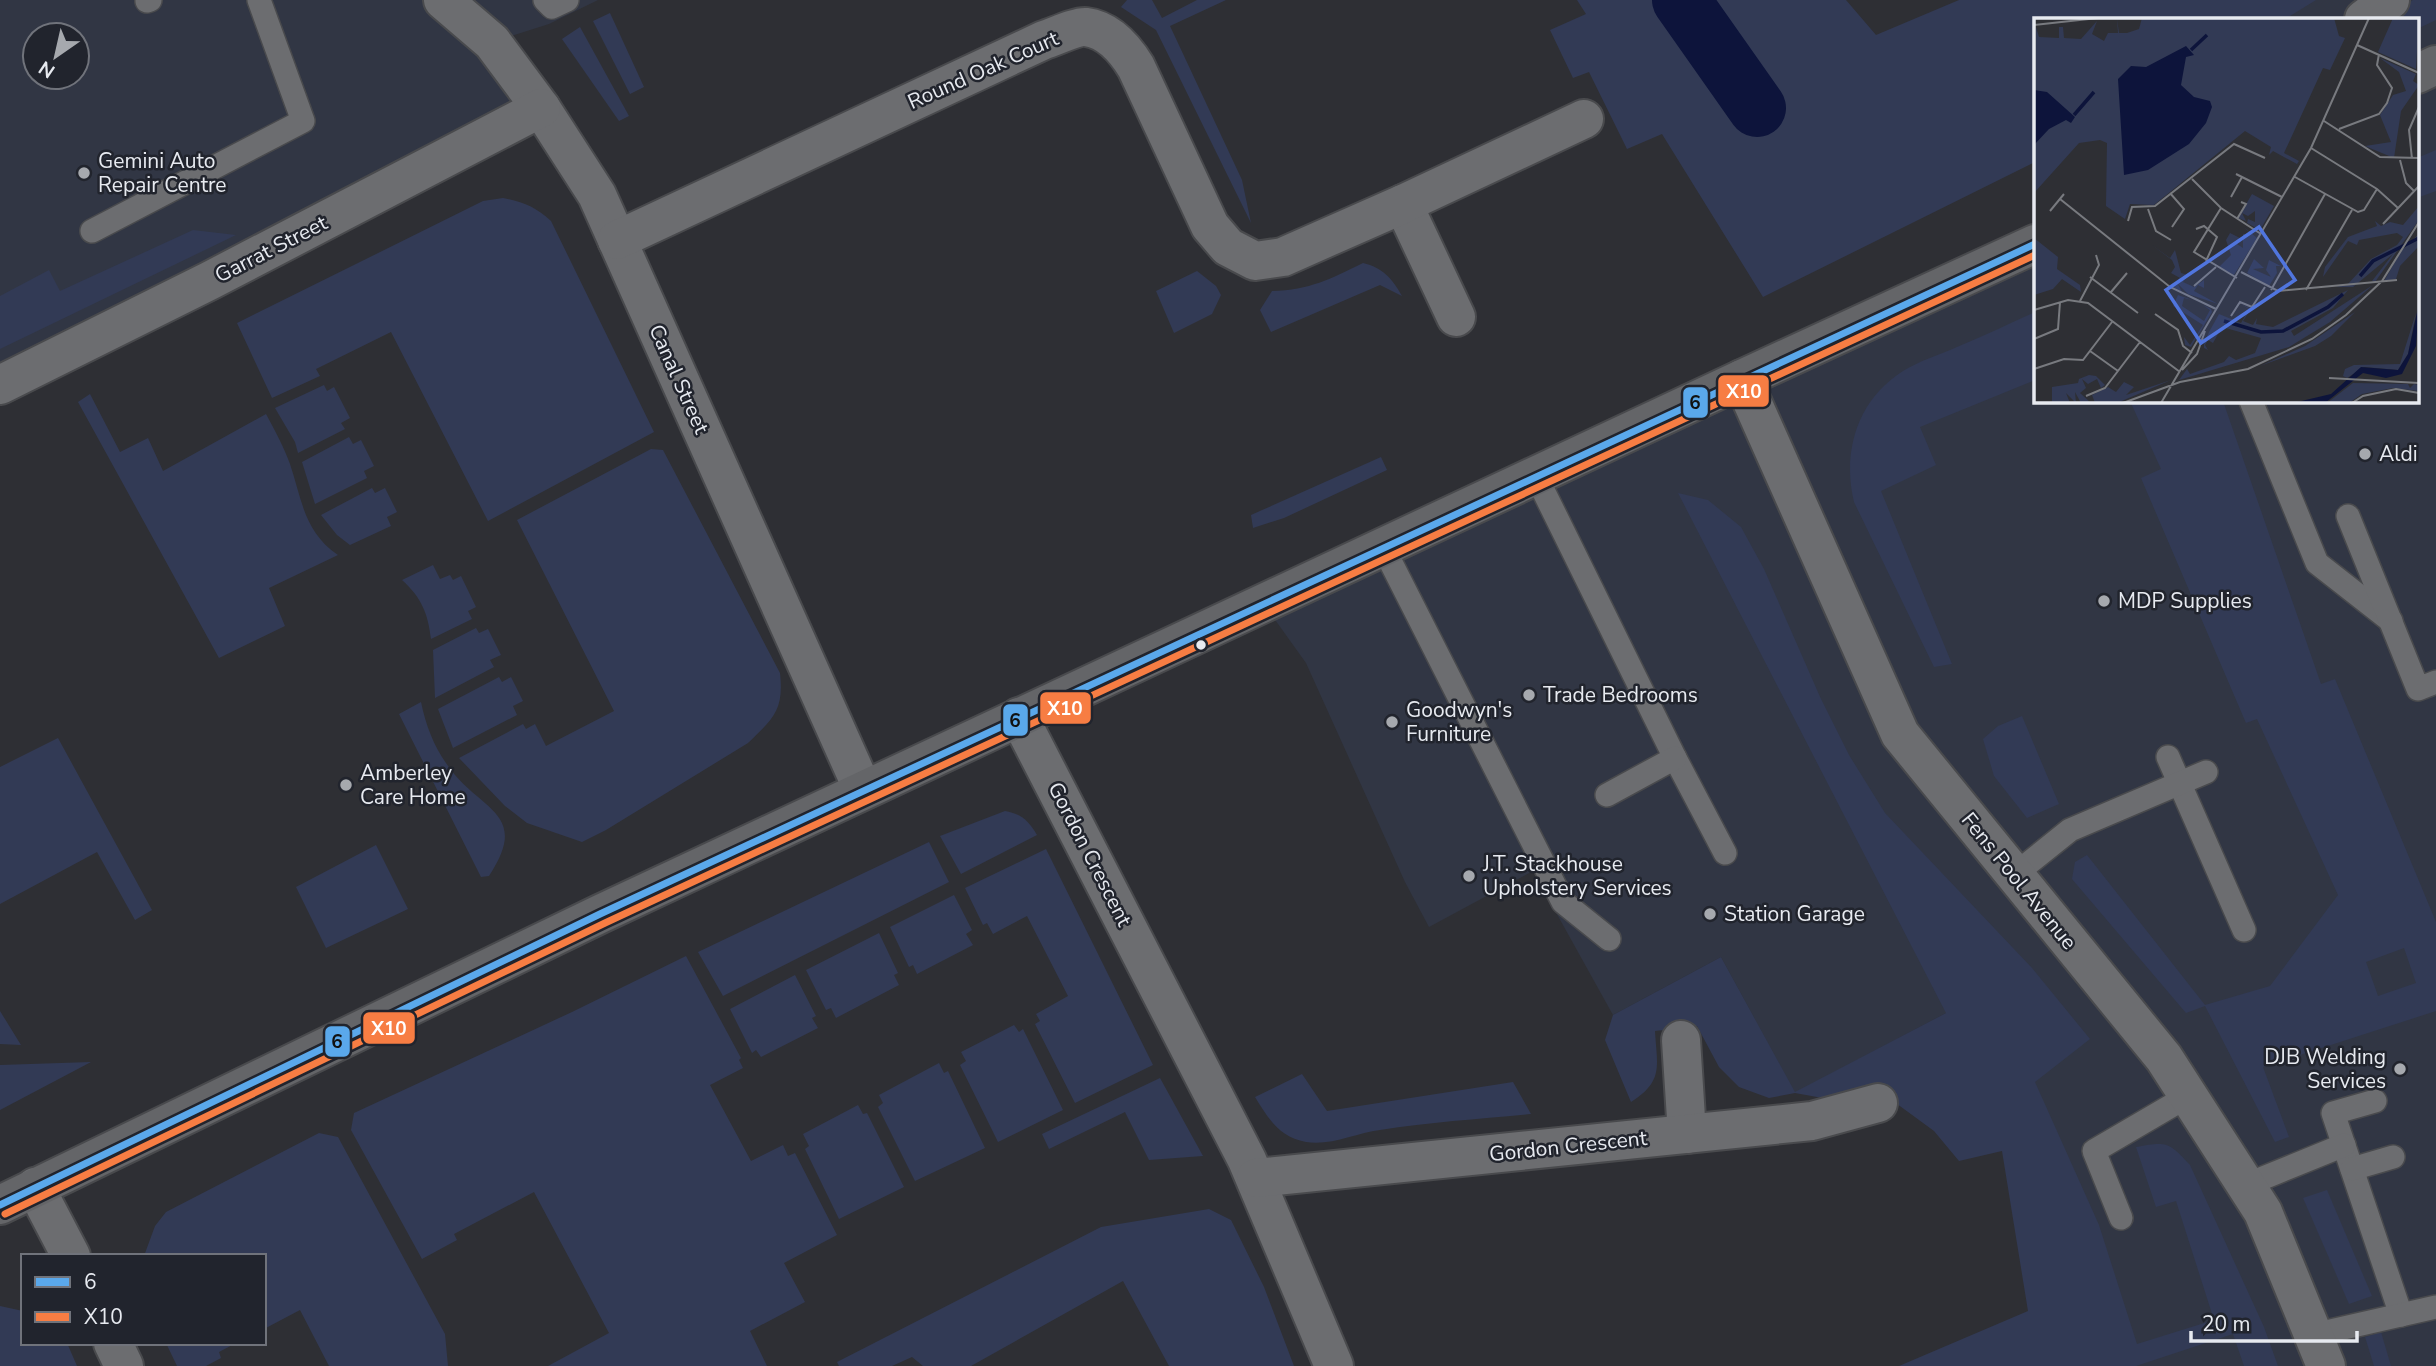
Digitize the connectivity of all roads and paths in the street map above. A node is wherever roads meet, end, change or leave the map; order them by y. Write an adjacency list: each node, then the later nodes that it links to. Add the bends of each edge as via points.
1 (258, 0): 12 (lane, via 303,121)
2 (443, 0): 9 (street, Canal Street, via 492,42)
3 (545, 0): 4 (lane, via 552,7)
4 (567, 0)
5 (2389, 0): 6 (street)
6 (2365, 18)
7 (2436, 65): 8 (main road)
8 (2418, 74)
9 (541, 108): 13 (street, Canal Street, via 597,195); 17 (street, Garrat Street)
10 (1584, 120): 11 (street, Round Oak Court)
11 (1403, 204): 13 (street, Round Oak Court, via 1283,257 1255,261 1228,247 1210,226 1125,48 1106,34 1084,27 1044,40); 15 (street)
12 (92, 231)
13 (617, 240): 29 (street, Canal Street)
14 (2034, 244): 16 (main road)
15 (1457, 317)
16 (1742, 379): 19 (main road); 32 (street, Fens Pool Avenue, via 1899,734)
17 (0, 385)
18 (2251, 402): 22 (lane, via 2317,563)
19 (1536, 476): 21 (main road); 26 (lane)
20 (2348, 516): 22 (lane)
21 (1383, 547): 24 (main road); 34 (lane, via 1563,902)
22 (2391, 621): 23 (lane, via 2418,689)
23 (2436, 682)
24 (1019, 717): 29 (main road); 43 (street, Gordon Crescent)
25 (2168, 757): 28 (lane)
26 (1675, 758): 30 (lane); 31 (lane)
27 (2206, 772): 28 (lane)
28 (2179, 784): 32 (lane, via 2070,830); 33 (lane)
29 (863, 790): 45 (main road)
30 (1607, 795)
31 (1725, 853)
32 (2014, 875): 36 (street, Fens Pool Avenue, via 2164,1058)
33 (2244, 930)
34 (1609, 939)
35 (1681, 1040): 39 (street)
36 (2188, 1096): 44 (street, Fens Pool Avenue); 47 (lane, via 2094,1151)
37 (2375, 1101): 40 (lane, via 2333,1113)
38 (1878, 1103): 39 (street, Gordon Crescent, via 1812,1121)
39 (1687, 1133): 43 (street, Gordon Crescent)
40 (2344, 1145): 42 (lane); 44 (lane)
41 (2393, 1157): 42 (lane)
42 (2352, 1169): 50 (lane)
43 (1256, 1178): 54 (street, Gordon Crescent)
44 (2246, 1185): 52 (street, Fens Pool Avenue, via 2263,1212)
45 (35, 1187): 46 (main road); 48 (street)
46 (0, 1205)
47 (2121, 1218)
48 (70, 1254)
49 (2436, 1307): 50 (lane)
50 (2401, 1315): 52 (lane)
51 (114, 1345): 53 (street)
52 (2320, 1351)
53 (124, 1366)
54 (1334, 1366)

